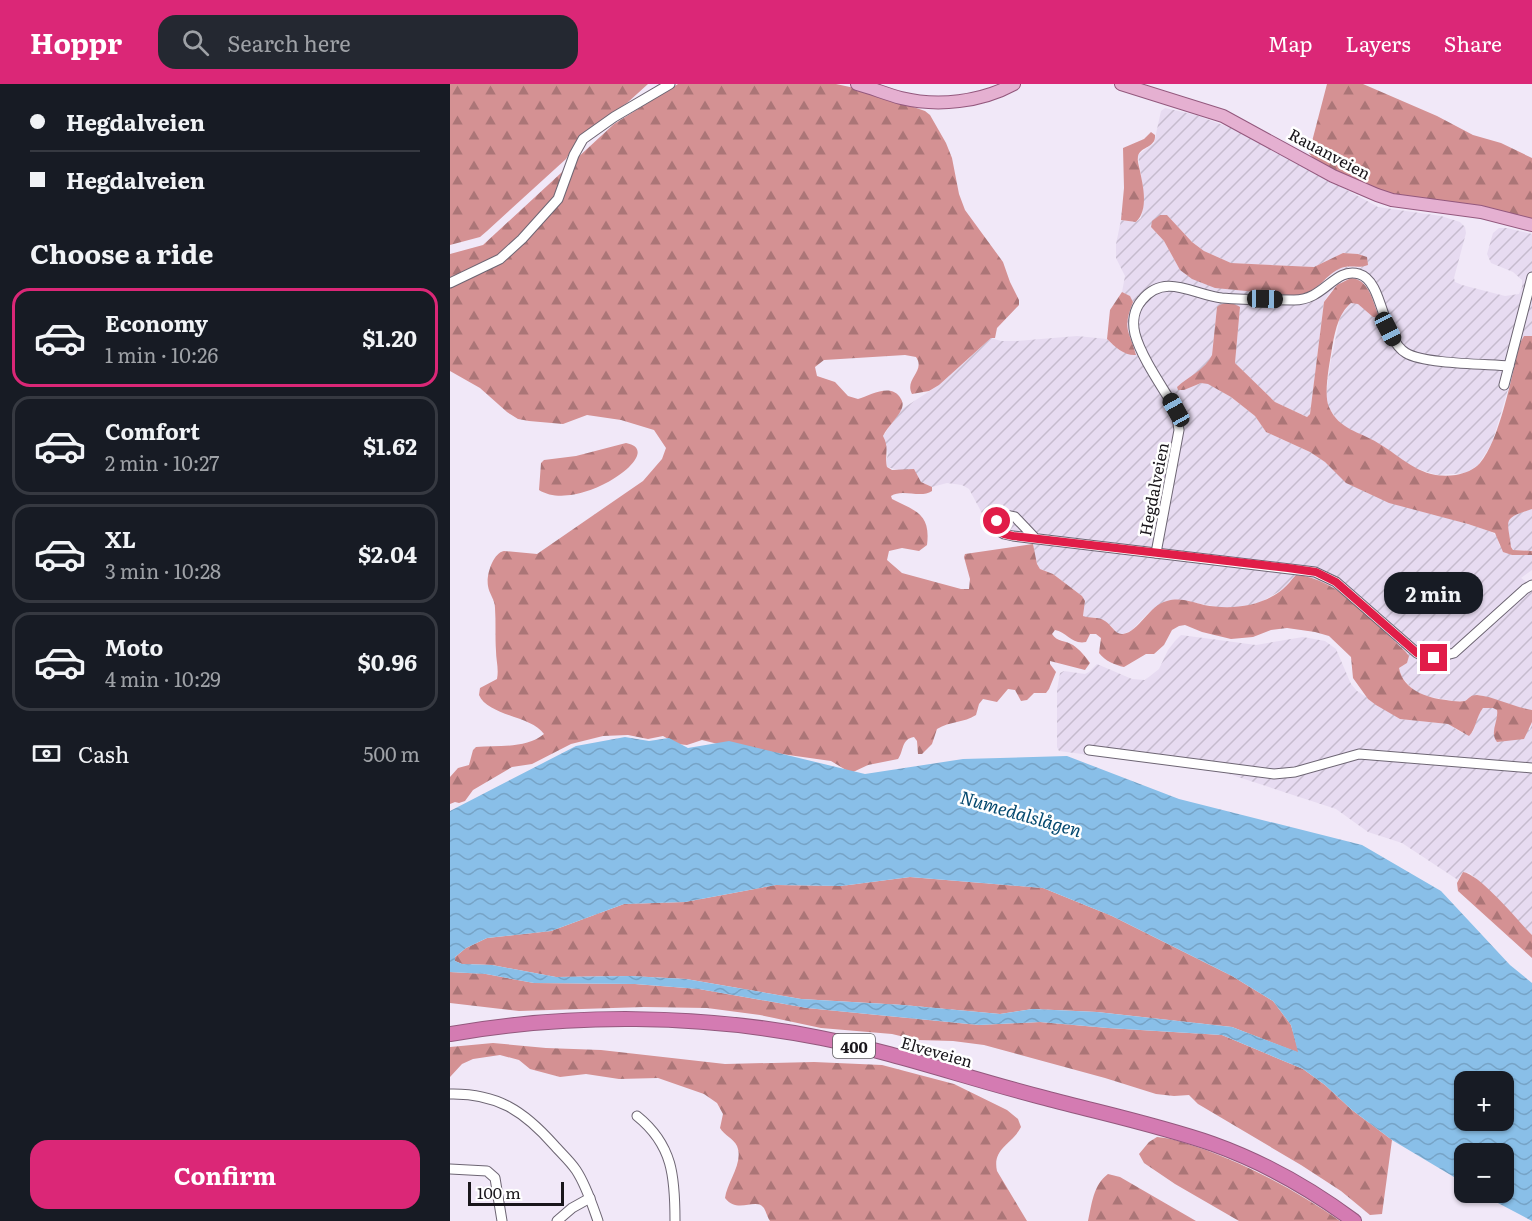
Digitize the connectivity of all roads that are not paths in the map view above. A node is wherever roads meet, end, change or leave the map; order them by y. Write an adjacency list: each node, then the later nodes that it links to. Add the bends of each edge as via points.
1 (670, 84): 7 (street, via 583,139 558,199 522,239 500,259)
2 (856, 84): 3 (main road, via 926,101 980,98)
3 (1014, 84)
4 (1121, 84): 5 (main road, Rauanveien, via 1222,116 1382,197 1481,212)
5 (1532, 225)
6 (1532, 277): 8 (street)
7 (450, 283)
8 (1509, 366): 9 (street); 11 (street, Hegdalveien, via 1408,354 1395,343 1372,286 1358,274 1343,274 1314,297 1298,300 1220,298 1180,286 1151,291 1140,302 1134,331 1179,420)
9 (1504, 385)
10 (1035, 538): 11 (street, Hegdalveien)
11 (1156, 553): 12 (street, Hegdalveien, via 1326,575 1426,658 1454,653)
12 (1532, 585)
13 (1089, 750): 14 (street, via 1274,774 1359,754)
14 (1532, 768)
15 (450, 1034): 24 (highway, Elveveien / 400, via 566,1021 643,1019 740,1025 822,1038 1215,1145 1295,1182)
16 (450, 1094): 19 (street, via 496,1100 522,1113 576,1169)
17 (637, 1116): 23 (street, via 652,1128 668,1155 675,1190)
18 (450, 1169): 20 (street, via 487,1171 495,1178)
19 (590, 1198): 21 (street); 22 (street)
20 (502, 1221)
21 (557, 1221)
22 (598, 1221)
23 (675, 1221)
24 (1354, 1221)

